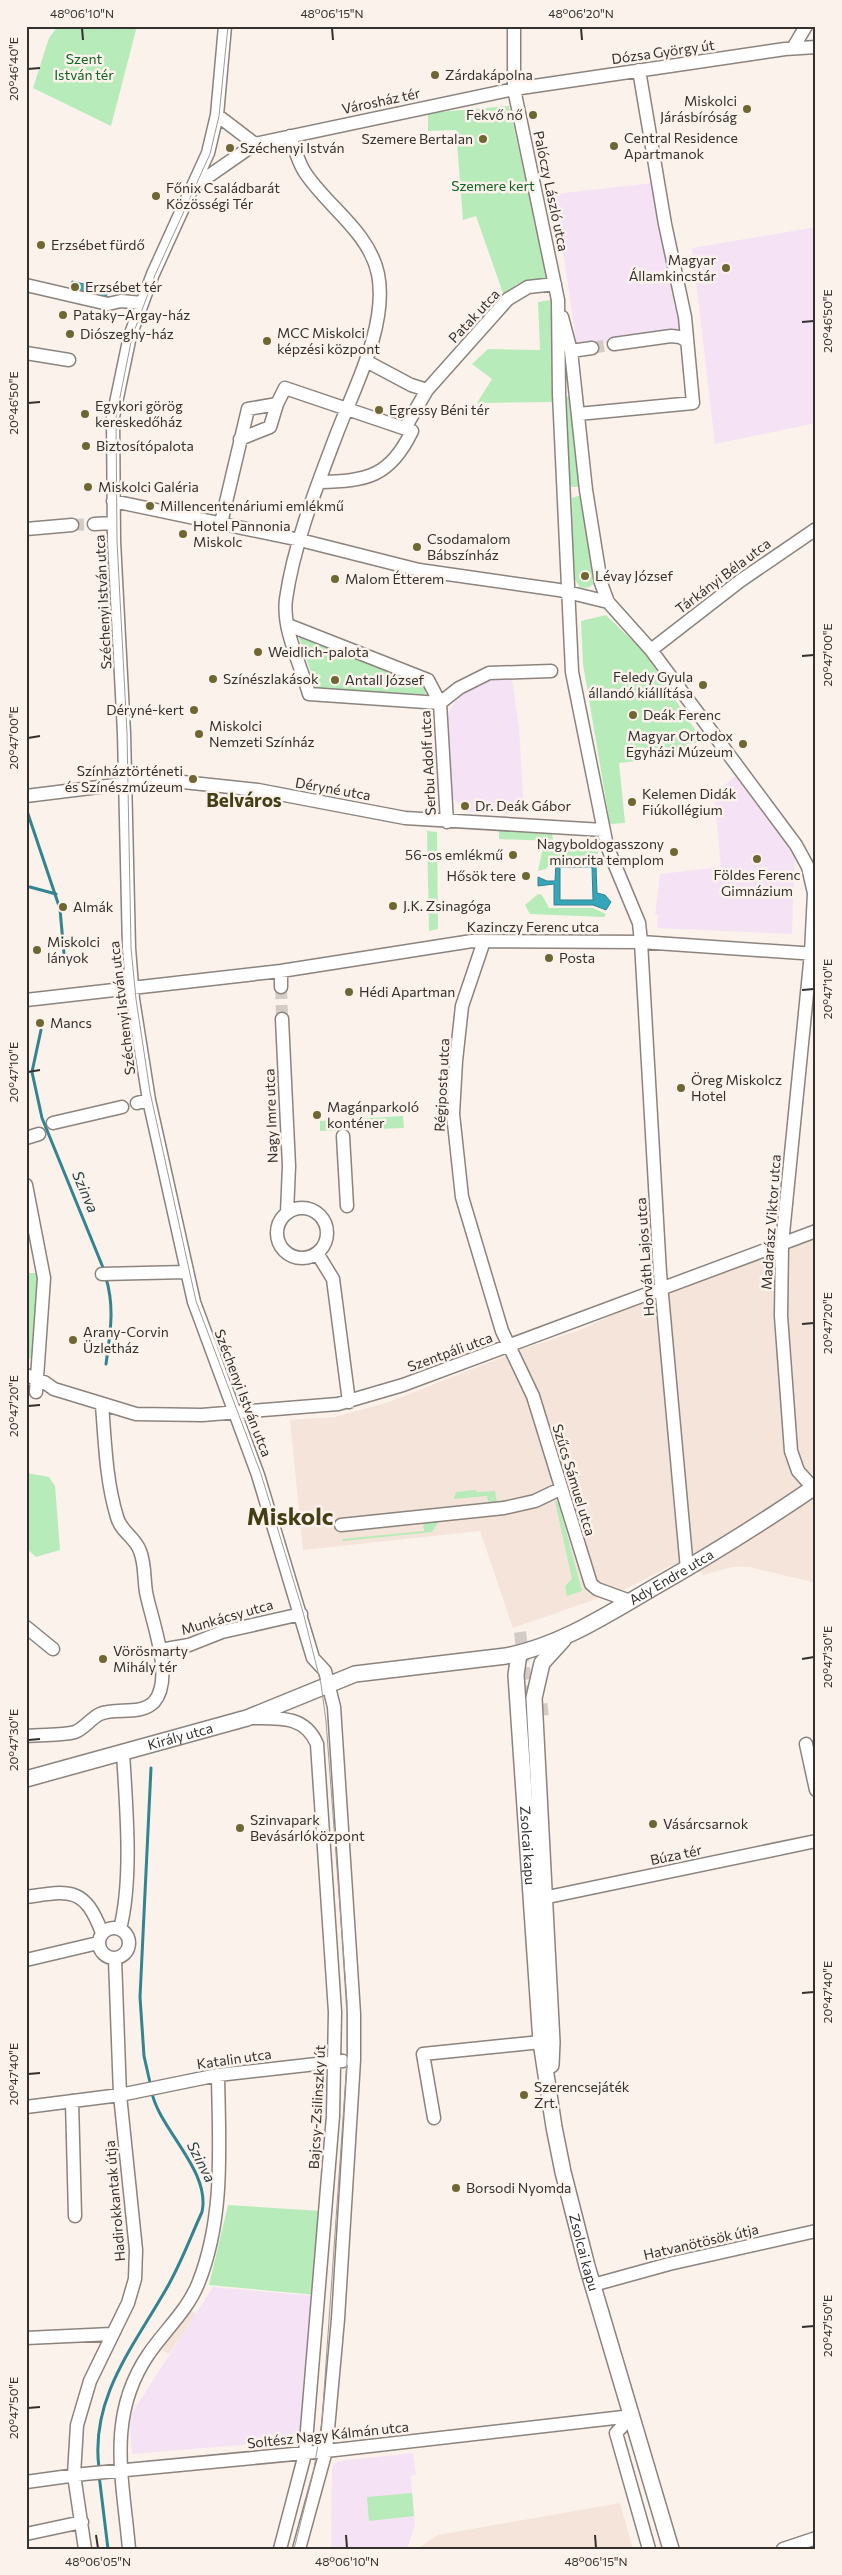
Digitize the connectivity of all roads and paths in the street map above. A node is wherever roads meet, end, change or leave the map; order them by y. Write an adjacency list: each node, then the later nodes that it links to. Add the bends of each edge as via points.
1 (225, 26): 8 (street)
2 (514, 26): 7 (street, Palóczy László utca)
3 (806, 26): 5 (street)
4 (816, 47): 5 (street, Dózsa György út)
5 (793, 48): 6 (street, Dózsa György út)
6 (639, 70): 7 (street, Dózsa György út); 16 (street)
7 (514, 89): 9 (street, Városház tér); 12 (street, Palóczy László utca)
8 (217, 115): 10 (street); 11 (street, via 208,153)
9 (290, 136): 10 (street, Városház tér); 22 (street, via 304,171 368,248 378,274 381,304)
10 (255, 144): 11 (street, Városház tér)
11 (193, 187): 15 (street)
12 (556, 284): 14 (street, Palóczy László utca); 23 (street, Patak utca, via 528,287 508,299)
13 (26, 285): 15 (street, via 108,304 121,301)
14 (558, 300): 19 (street, Palóczy László utca); 25 (street, Palóczy László utca)
15 (142, 303): 34 (street, Széchenyi István utca, via 128,343 113,417)
16 (687, 341): 17 (street, via 671,336); 28 (street, via 693,404)
17 (614, 344)
18 (592, 348): 19 (street)
19 (571, 351): 24 (street, Palóczy László utca)
20 (26, 353): 21 (street)
21 (69, 360)
22 (366, 361): 23 (street); 27 (street)
23 (427, 390): 29 (street, Patak utca)
24 (575, 391): 25 (street); 28 (street, Palóczy László utca)
25 (559, 394): 33 (street, Palóczy László utca)
26 (277, 404): 27 (street, via 285,388); 30 (street, via 270,427); 30 (street, via 248,409)
27 (347, 408): 29 (street); 31 (street)
28 (578, 414): 32 (street, Palóczy László utca)
29 (405, 428): 31 (street, Patak utca, via 412,431 406,445 389,466 358,480)
30 (240, 439): 36 (street)
31 (319, 482): 41 (street)
32 (586, 490): 33 (street); 43 (street, Palóczy László utca, via 601,583)
33 (563, 492): 42 (street, Palóczy László utca)
34 (114, 502): 35 (street, Széchenyi István utca); 36 (street)
35 (114, 523): 37 (street); 48 (street, Széchenyi István utca)
36 (221, 523): 41 (street)
37 (94, 524)
38 (72, 525): 39 (street)
39 (26, 529)
40 (816, 529): 45 (street, Tárkányi Béla utca, via 740,581)
41 (300, 540): 42 (street, via 419,570); 44 (street, via 286,600)
42 (569, 592): 43 (street); 51 (street, Palóczy László utca, via 572,672)
43 (608, 602): 45 (street, Madarász Viktor utca)
44 (288, 625): 47 (street, via 428,680); 47 (street, via 309,694)
45 (650, 650): 54 (street, Madarász Viktor utca, via 796,845 808,867 814,894)
46 (551, 671): 47 (street, via 489,673 459,688)
47 (440, 703): 50 (street, Serbu Adolf utca)
48 (126, 783): 49 (street, Déryné utca); 50 (street, Déryné utca, via 145,778 258,790 405,818); 56 (street, Széchenyi István utca)
49 (27, 796)
50 (447, 822): 51 (street)
51 (603, 830): 53 (street, Horváth Lajos utca, via 639,923)
52 (484, 941): 53 (street, Kazinczy Ferenc utca); 55 (street, Kazinczy Ferenc utca); 72 (street, Régiposta utca, via 462,1006 453,1114 462,1197)
53 (641, 942): 54 (street, Kazinczy Ferenc utca); 71 (street, Horváth Lajos utca)
54 (813, 953): 67 (street, Madarász Viktor utca)
55 (281, 970): 56 (street, Kazinczy Ferenc utca); 57 (street)
56 (132, 987): 58 (street, Kazinczy Ferenc utca); 69 (street, Széchenyi István utca, via 143,1102)
57 (281, 987)
58 (26, 1000)
59 (282, 1019): 65 (street, Nagy Imre utca)
60 (122, 1107): 61 (street)
61 (53, 1123)
62 (343, 1136): 64 (street)
63 (26, 1185): 73 (street, via 44,1278)
64 (347, 1206)
65 (287, 1213): 68 (street, via 301,1208 321,1217 327,1231); 68 (street, via 278,1224 277,1231 284,1251 290,1256 304,1258)
66 (816, 1231): 67 (street, Szentpáli utca)
67 (782, 1244): 71 (street, Szentpáli utca); 78 (street, Madarász Viktor utca, via 781,1316 788,1433 798,1471)
68 (317, 1253): 74 (street, via 333,1278)
69 (186, 1272): 70 (street); 76 (street, Széchenyi István utca, via 202,1326)
70 (108, 1274)
71 (662, 1288): 72 (street, Szentpáli utca); 80 (street, Horváth Lajos utca)
72 (509, 1346): 74 (street, Szentpáli utca); 77 (street, Szűcs Sámuel utca, via 533,1396)
73 (30, 1383): 75 (street, Szentpáli utca)
74 (349, 1402): 76 (street, Szentpáli utca)
75 (102, 1405): 76 (street, Szentpáli utca, via 136,1414); 86 (street, via 105,1448 117,1519 141,1552 146,1594)
76 (235, 1413): 82 (street, Széchenyi István utca, via 258,1475)
77 (560, 1488): 79 (street, via 535,1501 504,1508); 81 (street, Szűcs Sámuel utca, via 591,1584)
78 (815, 1488): 80 (main road, Ady Endre utca)
79 (341, 1525)
80 (687, 1569): 81 (main road, Ady Endre utca)
81 (630, 1601): 84 (main road, Ady Endre utca)
82 (301, 1614): 86 (street, Munkácsy utca); 89 (street, Széchenyi István utca, via 313,1658 324,1670)
83 (26, 1627): 85 (street)
84 (566, 1636): 87 (main road, Ady Endre utca); 88 (main road)
85 (53, 1650)
86 (160, 1650): 92 (street, via 162,1677 159,1691 147,1708 100,1714 76,1732)
87 (519, 1654): 88 (main road, Ady Endre utca); 89 (main road, Ady Endre utca, via 368,1672); 90 (main road, via 530,1670); 104 (main road, Zsolcai kapu, via 516,1675)
88 (546, 1656): 90 (main road)
89 (329, 1683): 91 (main road, Király utca); 105 (street, via 334,1707 354,2014)
90 (534, 1698): 99 (main road, Zsolcai kapu)
91 (247, 1718): 94 (main road, Király utca); 106 (street, Bajcsy-Zsilinszky út, via 278,1718 300,1723 313,1735 317,1744 335,2012)
92 (26, 1736)
93 (806, 1744): 96 (street)
94 (123, 1753): 95 (main road, Király utca); 100 (street, via 128,1833 124,1915)
95 (26, 1779)
96 (816, 1790)
97 (816, 1841): 99 (street, Búza tér)
98 (26, 1898): 101 (street, via 60,1891 78,1896 93,1909)
99 (543, 1898): 108 (main road, Zsolcai kapu, via 552,2042)
100 (120, 1929): 101 (street, via 110,1928); 102 (street, via 127,1935 129,1946 123,1956)
101 (100, 1938): 102 (street, via 104,1955); 103 (street)
102 (115, 1959): 109 (street, Hadirokkantak útja)
103 (26, 1960)
104 (541, 2042): 108 (main road, Zsolcai kapu); 112 (street, via 422,2054)
105 (354, 2060): 106 (street, Katalin utca); 119 (street)
106 (335, 2061): 107 (street, Katalin utca); 120 (street, Bajcsy-Zsilinszky út)
107 (218, 2075): 109 (street, Katalin utca); 121 (street, via 220,2190 208,2252 192,2298 149,2353 131,2384 120,2424)
108 (550, 2086): 115 (main road, Zsolcai kapu, via 563,2172)
109 (120, 2095): 110 (street, Katalin utca); 116 (street, Hadirokkantak útja, via 136,2250 135,2279 128,2303)
110 (72, 2102): 111 (street, Katalin utca); 113 (street)
111 (26, 2108)
112 (434, 2118)
113 (75, 2216)
114 (816, 2231): 115 (street, Hatvanötösök útja)
115 (593, 2284): 118 (main road, Zsolcai kapu)
116 (112, 2334): 117 (street); 122 (street, Hadirokkantak útja, via 90,2381 77,2425)
117 (26, 2338)
118 (632, 2416): 119 (street, Soltész Nagy Kálmán utca); 131 (street, via 616,2434); 132 (main road, Zsolcai kapu)
119 (326, 2452): 120 (street, Soltész Nagy Kálmán utca); 130 (street)
120 (305, 2454): 121 (street, Soltész Nagy Kálmán utca); 129 (street, Bajcsy-Zsilinszky út)
121 (122, 2470): 122 (street, Soltész Nagy Kálmán utca); 128 (street)
122 (79, 2474): 123 (street, Soltész Nagy Kálmán utca); 124 (street, Hadirokkantak útja)
123 (26, 2482)
124 (82, 2522): 125 (street); 127 (street, Hadirokkantak útja)
125 (26, 2534)
126 (816, 2538): 133 (street)
127 (85, 2549)
128 (129, 2549)
129 (280, 2549)
130 (299, 2549)
131 (649, 2549)
132 (671, 2549)
133 (783, 2549)

